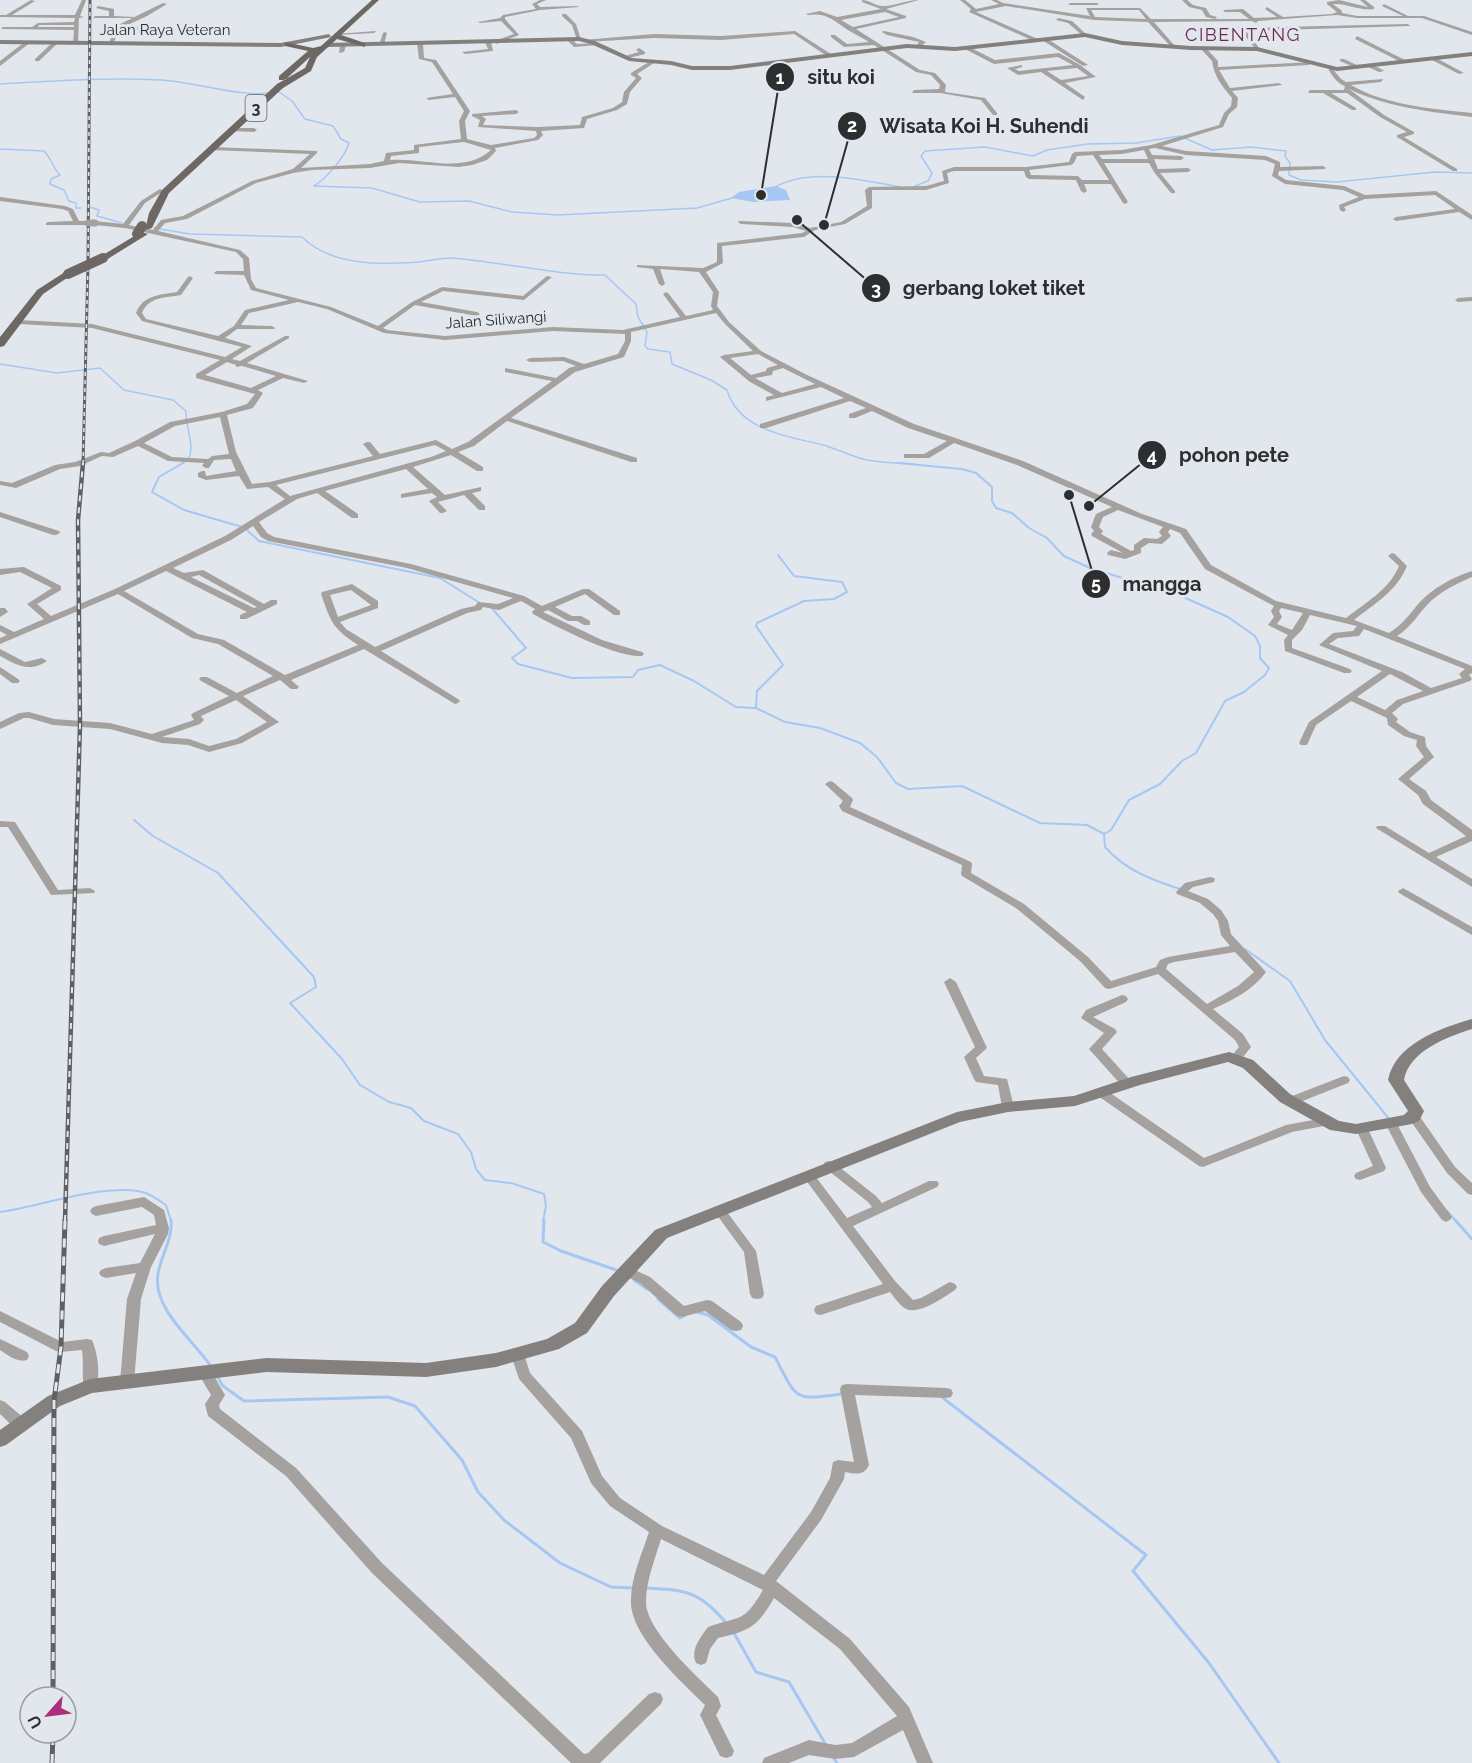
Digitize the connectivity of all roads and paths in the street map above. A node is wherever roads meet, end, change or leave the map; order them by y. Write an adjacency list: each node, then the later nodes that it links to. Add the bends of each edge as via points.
1 (84, 0): 56 (street)
2 (370, 0): 31 (main road, 3)
3 (376, 0): 31 (main road, 3)
4 (544, 0): 26 (street, via 534,4)
5 (866, 0): 16 (street)
6 (917, 0): 15 (street)
7 (962, 0): 28 (street)
8 (993, 0): 17 (street)
9 (1015, 0): 24 (street)
10 (1184, 0): 51 (street, via 1204,9 1208,16)
11 (1362, 0): 14 (street, via 1372,8 1358,9)
12 (33, 1): 39 (street)
13 (1326, 1): 14 (street); 35 (street)
14 (1337, 1)
15 (893, 3): 16 (street)
16 (882, 5): 30 (street); 47 (street, via 904,17)
17 (1007, 5): 24 (street); 28 (street)
18 (1384, 5): 38 (street)
19 (578, 7): 26 (street)
20 (1069, 7): 21 (street); 29 (street); 34 (street); 48 (street)
21 (1106, 7): 34 (street); 54 (street, via 1144,14)
22 (98, 8): 41 (street, via 112,10)
23 (172, 8): 44 (street, via 162,6)
24 (1027, 8): 29 (street)
25 (1268, 8): 32 (street)
26 (539, 9): 45 (street, via 505,15)
27 (836, 10): 33 (street, via 845,8)
28 (975, 10): 84 (street, via 972,11)
29 (1042, 11): 48 (street, via 1038,13 1043,16)
30 (873, 12): 33 (street); 47 (street)
31 (359, 13): 80 (main road, 3)
32 (1275, 13): 37 (street); 43 (street)
33 (861, 14): 46 (street); 63 (street, via 835,18)
34 (1091, 14): 48 (street); 54 (street)
35 (1339, 14): 42 (street); 55 (street)
36 (564, 15): 83 (street)
37 (1248, 15): 51 (street, via 1241,10 1226,11); 52 (street)
38 (1409, 16): 55 (street); 77 (street, via 1427,18)
39 (3, 17): 56 (street)
40 (95, 17): 41 (street)
41 (111, 17): 44 (street)
42 (1314, 17): 43 (street); 60 (street)
43 (1284, 18): 49 (street); 59 (street)
44 (140, 19): 53 (street); 72 (street)
45 (502, 19): 57 (street); 90 (street, via 517,35)
46 (872, 19): 58 (street); 63 (street)
47 (893, 19): 58 (street)
48 (1071, 19): 61 (street); 79 (street)
49 (1270, 19): 52 (street); 67 (street)
50 (1215, 20): 51 (street); 54 (street); 65 (street, via 1219,25)
51 (1232, 20): 52 (street); 73 (street)
52 (1254, 20): 71 (street)
53 (154, 21)
54 (1150, 21): 65 (street)
55 (1359, 21): 60 (street); 64 (street); 68 (street)
56 (78, 22): 66 (street); 96 (street)
57 (480, 22)
58 (880, 22): 69 (street)
59 (1292, 22): 60 (street); 68 (street)
60 (1321, 22)
61 (1053, 23)
62 (145, 24): 72 (street, via 135,31)
63 (844, 24): 69 (street)
64 (1408, 25)
65 (1156, 26): 100 (street)
66 (3, 28)
67 (1281, 28): 68 (street); 71 (street)
68 (1299, 28)
69 (850, 29): 78 (street)
70 (903, 29): 75 (street)
71 (1264, 29): 73 (street)
72 (112, 30): 91 (street, via 115,34)
73 (1244, 30): 104 (street)
74 (374, 32): 80 (street)
75 (884, 32): 78 (street); 99 (street, via 892,36 908,34 923,42)
76 (385, 33): 95 (street)
77 (1472, 34)
78 (861, 35): 85 (street); 85 (street, via 832,37); 93 (street)
79 (1085, 35): 84 (street); 100 (street)
80 (333, 38): 94 (street, Jalan Raya Veteran); 97 (main road); 97 (street, Jalan Raya Veteran, via 342,48); 105 (main road, 3); 154 (main road, 3, via 314,56 308,69)
81 (1357, 38): 121 (street)
82 (569, 39): 83 (street, Jalan Raya Veteran); 90 (street, Jalan Raya Veteran); 98 (street, via 576,46)
83 (582, 40): 98 (street); 112 (street, via 722,38 795,32)
84 (1040, 40): 101 (street); 126 (street, via 1087,63)
85 (839, 41): 93 (street, via 849,46)
86 (0, 42): 87 (street, Jalan Raya Veteran)
87 (28, 42): 88 (street, Jalan Raya Veteran); 122 (street)
88 (55, 42): 96 (street, Jalan Raya Veteran); 118 (street)
89 (488, 42): 90 (street, Jalan Raya Veteran); 92 (street, Jalan Raya Veteran); 109 (street, via 491,50)
90 (496, 42)
91 (111, 43): 94 (street, Jalan Raya Veteran); 96 (street, Jalan Raya Veteran)
92 (420, 43): 95 (street, Jalan Raya Veteran, via 411,40); 146 (street, via 422,59 434,61)
93 (875, 43): 107 (street)
94 (288, 44): 105 (main road)
95 (381, 44): 97 (street, Jalan Raya Veteran)
96 (80, 45)
97 (362, 45)
98 (599, 45): 108 (street)
99 (918, 46): 101 (street); 107 (street)
100 (1172, 46): 102 (street)
101 (967, 48): 115 (street)
102 (1203, 48): 104 (street); 130 (street, via 1215,61)
103 (630, 49): 108 (street)
104 (1257, 49): 124 (street)
105 (314, 50): 154 (main road, 3)
106 (639, 50): 114 (street, via 643,53)
107 (887, 50): 112 (street); 142 (street, via 918,72 937,77 944,85)
108 (613, 51): 114 (street)
109 (465, 53)
110 (1022, 53): 113 (street, via 1049,50); 115 (street); 116 (street)
111 (1472, 54): 117 (street)
112 (829, 55): 123 (street, via 730,68)
113 (1059, 55): 116 (street); 120 (street)
114 (625, 57): 123 (street)
115 (985, 57): 116 (street, via 997,63)
116 (1030, 58): 125 (street)
117 (1434, 59): 121 (street); 134 (street)
118 (37, 60)
119 (1342, 60): 129 (street)
120 (1069, 61): 125 (street); 126 (street)
121 (1405, 62): 127 (street)
122 (1, 63)
123 (651, 63): 151 (street, via 633,73 639,78 627,92 625,103)
124 (1308, 63): 130 (street); 131 (street)
125 (1040, 64): 133 (street); 133 (street, via 1010,68 1019,73)
126 (1078, 66): 128 (street); 136 (street, via 1093,77)
127 (1370, 66): 129 (street); 132 (street)
128 (1059, 68): 133 (street); 136 (street)
129 (1358, 68): 131 (street)
130 (1215, 69): 141 (street)
131 (1330, 69): 140 (street)
132 (1381, 71)
133 (1050, 72): 135 (street); 138 (street)
134 (1461, 73)
135 (1024, 76)
136 (1077, 80): 138 (street)
137 (1381, 80): 140 (street)
138 (1060, 82): 148 (street)
139 (1279, 85): 141 (street)
140 (1346, 87): 145 (street); 149 (street); 150 (street)
141 (1229, 90): 164 (street, via 1236,102 1224,124)
142 (941, 91): 143 (street); 157 (street, via 983,99)
143 (914, 92)
144 (1310, 92): 145 (street)
145 (1325, 92): 153 (street)
146 (456, 95): 147 (street); 156 (street)
147 (429, 98)
148 (1083, 98)
149 (1397, 102): 150 (street); 159 (street)
150 (1367, 105): 178 (street, via 1412,134 1399,136)
151 (603, 108): 152 (street); 160 (street, via 584,118 584,125 579,128)
152 (590, 109)
153 (1354, 109)
154 (252, 110): 161 (main road, 3); 185 (main road, 3)
155 (516, 112): 158 (street)
156 (466, 114): 158 (street); 163 (street, via 462,121)
157 (995, 114)
158 (475, 115): 160 (street, via 483,119 480,126)
159 (1472, 115)
160 (538, 129): 165 (street, via 540,135 536,139)
161 (233, 130): 162 (street); 167 (main road, 3)
162 (254, 130)
163 (464, 140): 165 (street); 172 (street, via 415,147 417,152 387,154)
164 (1155, 146): 166 (street); 175 (street, via 1192,154 1266,158 1277,162)
165 (491, 147): 172 (street, via 494,150 490,155 475,163 435,166 418,160)
166 (1146, 148): 168 (street); 170 (street)
167 (212, 149): 179 (street, via 315,152); 198 (main road, 3, via 165,192)
168 (1095, 153): 171 (street); 173 (street, via 1075,154)
169 (1180, 158): 170 (street)
170 (1151, 159): 171 (street); 180 (street)
171 (1100, 161): 183 (street)
172 (387, 162): 179 (street)
173 (1072, 162): 176 (street); 181 (street)
174 (1323, 168): 175 (street)
175 (1277, 169): 187 (street, via 1275,176 1280,180 1344,188)
176 (1026, 170): 182 (street, via 1029,177 1077,178); 199 (street, via 952,169 944,172 947,182 936,186 873,188 868,190 868,209 843,224)
177 (1188, 170): 180 (street)
178 (1455, 170)
179 (292, 171): 198 (street, via 254,182 185,218 163,221)
180 (1156, 171): 186 (street)
181 (1075, 172)
182 (1080, 182): 183 (street); 184 (street)
183 (1114, 182): 189 (street)
184 (1084, 190)
185 (160, 191): 197 (street, via 143,202); 198 (main road, 3, via 145,211)
186 (1173, 192)
187 (1364, 198): 190 (street, via 1341,206); 191 (street, via 1436,193)
188 (0, 200): 195 (street, via 63,207 71,210)
189 (1125, 202)
190 (1343, 210)
191 (1461, 210): 192 (street); 193 (street)
192 (1472, 218)
193 (1396, 219)
194 (741, 222): 199 (street)
195 (77, 223): 196 (street, Jalan Siliwangi); 197 (street, Jalan Siliwangi)
196 (48, 224)
197 (125, 226): 198 (street, Jalan Siliwangi)
198 (149, 230): 203 (main road, bridge); 205 (street, Jalan Siliwangi, via 238,252 246,258)
199 (811, 230): 202 (street, via 799,236 721,244 720,263)
200 (639, 266): 201 (street)
201 (656, 267): 202 (street); 208 (street)
202 (704, 270): 214 (street, via 702,273 716,292)
203 (67, 273): 217 (main road, via 40,292); 222 (main road, via 33,290)
204 (217, 273): 205 (street)
205 (248, 273): 212 (street, Jalan Siliwangi, via 253,289)
206 (549, 277): 213 (street, via 526,298 442,289)
207 (190, 278): 224 (street, via 179,294 161,295 145,302 139,309 140,317)
208 (662, 284)
209 (666, 294): 216 (street)
210 (1458, 300): 211 (street)
211 (1472, 300)
212 (295, 301): 218 (street, via 249,310 242,314); 220 (street, Jalan Siliwangi, via 329,308)
213 (414, 303): 215 (street); 220 (street)
214 (717, 311): 216 (street, Jalan Siliwangi); 228 (street)
215 (477, 314)
216 (684, 318): 221 (street, Jalan Siliwangi)
217 (19, 322): 225 (main road); 229 (street, via 92,326)
218 (236, 327): 219 (street); 224 (street)
219 (272, 328)
220 (378, 329): 221 (street, Jalan Siliwangi, via 454,339 542,330)
221 (628, 331): 232 (street, via 621,355)
222 (0, 334)
223 (287, 337): 227 (street)
224 (220, 338): 226 (street)
225 (0, 344)
226 (248, 346): 227 (street); 229 (street)
227 (264, 350): 231 (street)
228 (759, 352): 233 (street); 236 (street, via 724,356)
229 (223, 360): 231 (street); 240 (street, via 199,376)
230 (530, 360): 232 (street, via 564,359)
231 (239, 365): 235 (street)
232 (582, 366): 237 (street)
233 (783, 366): 236 (street); 239 (street)
234 (508, 370): 237 (street)
235 (281, 376): 238 (street); 240 (street)
236 (749, 377): 241 (street)
237 (556, 380): 248 (street)
238 (304, 381)
239 (821, 385): 241 (street); 242 (street)
240 (250, 391): 245 (street, via 259,394 253,405)
241 (781, 396): 243 (street)
242 (851, 398): 244 (street); 247 (street)
243 (769, 399)
244 (874, 408): 246 (street); 251 (street)
245 (223, 414): 252 (street, via 178,422); 255 (street)
246 (852, 416)
247 (790, 417): 249 (street); 250 (street)
248 (507, 419): 254 (street); 258 (street)
249 (800, 424)
250 (763, 426)
251 (952, 441): 256 (street, via 924,457); 274 (street, via 1020,463)
252 (138, 443): 260 (street, via 171,459); 264 (street, via 109,455 58,467 13,486)
253 (367, 444): 257 (street)
254 (452, 453): 257 (street, via 436,442); 259 (street); 261 (street)
255 (234, 456): 260 (street, via 212,458); 262 (street)
256 (908, 456)
257 (379, 457): 263 (street)
258 (633, 460)
259 (407, 466): 266 (street); 269 (street)
260 (205, 468): 262 (street, via 202,477 206,478)
261 (480, 469)
262 (240, 473): 265 (street, via 250,487)
263 (315, 474): 265 (street); 266 (street)
264 (0, 483)
265 (270, 484): 273 (street)
266 (328, 488): 268 (street)
267 (478, 489): 270 (street)
268 (318, 490): 273 (street); 278 (street)
269 (434, 490): 271 (street); 272 (street)
270 (466, 492): 272 (street); 275 (street)
271 (404, 496)
272 (443, 498): 276 (street, via 433,501)
273 (289, 499): 279 (street)
274 (1118, 507): 280 (street); 283 (street, via 1099,516 1095,527 1099,531 1095,535)
275 (482, 508)
276 (443, 511)
277 (0, 514): 281 (street)
278 (354, 516)
279 (255, 522): 285 (street); 290 (street, via 268,538 408,566)
280 (1169, 526): 283 (street, via 1163,532 1167,536 1160,541 1145,541); 292 (street, via 1186,534 1208,567)
281 (56, 533)
282 (1111, 553): 283 (street)
283 (1131, 554)
284 (1392, 556): 301 (street, via 1402,566 1401,573)
285 (165, 567): 288 (street); 289 (street)
286 (0, 572): 299 (street, via 21,569 58,588 31,604)
287 (1472, 574): 307 (street, via 1438,591 1403,629)
288 (184, 576): 293 (street, via 200,572); 295 (street)
289 (118, 591): 299 (street); 318 (street, via 195,636 226,645)
290 (521, 597): 294 (street); 310 (street, via 499,607 481,604)
291 (274, 602): 293 (street)
292 (1278, 606): 296 (street); 305 (street, via 1278,617 1272,625)
293 (263, 607): 295 (street)
294 (545, 608): 297 (street, via 586,591); 302 (street); 312 (street, via 536,612 565,629)
295 (254, 612): 298 (street)
296 (1307, 613): 301 (street); 305 (street)
297 (617, 614)
298 (243, 617)
299 (51, 620): 306 (street)
300 (335, 621): 300 (street, via 325,593 352,587 376,604); 309 (street)
301 (1348, 621): 303 (street)
302 (587, 623)
303 (1362, 625): 307 (street); 316 (street, via 1356,634 1336,635 1323,645)
304 (0, 628): 306 (street)
305 (1293, 634): 317 (street, via 1287,646 1290,650)
306 (14, 635): 308 (street)
307 (1392, 635): 314 (street)
308 (0, 641)
309 (365, 645): 310 (street); 318 (street)
310 (376, 650): 325 (street)
311 (0, 652): 313 (street, via 24,665)
312 (639, 654)
313 (42, 661)
314 (1472, 669): 322 (street, via 1464,674 1467,679)
315 (0, 670): 320 (street)
316 (1389, 670): 322 (street); 324 (street)
317 (1347, 671)
318 (282, 678): 321 (street); 323 (street)
319 (204, 679): 323 (street)
320 (15, 681)
321 (294, 687)
322 (1429, 691): 326 (street, via 1400,702)
323 (238, 697): 328 (street, via 196,715 197,722); 328 (street, via 274,722 246,738 213,749)
324 (1349, 698): 326 (street); 329 (street, via 1312,724)
325 (455, 701)
326 (1386, 714): 333 (street, via 1404,733 1422,739 1421,746 1429,755 1403,779)
327 (0, 726): 328 (street, via 29,715 53,722 110,726)
328 (153, 737)
329 (1304, 743)
330 (830, 784): 341 (street, via 848,800 843,806 846,809 967,864 966,874 1027,912 1109,985)
331 (0, 824): 337 (street, via 11,824 55,893)
332 (1381, 828): 334 (street)
333 (1472, 836): 334 (street)
334 (1428, 858): 336 (street)
335 (1210, 880): 340 (street, via 1189,885 1181,892 1213,908 1223,921 1226,935)
336 (1472, 884)
337 (90, 891)
338 (1403, 891): 339 (street)
339 (1472, 932)
340 (1238, 948): 341 (street, via 1172,959 1164,962); 344 (street, via 1257,966 1259,974)
341 (1160, 970): 344 (street)
342 (950, 982): 351 (street, via 981,1048 970,1057 976,1073 980,1079 1003,1082)
343 (1122, 999): 348 (street, via 1087,1018 1111,1032 1095,1049)
344 (1205, 1009): 346 (street, via 1244,1044 1244,1051)
345 (1472, 1024): 352 (street, via 1433,1038 1398,1069 1396,1080 1415,1108)
346 (1236, 1058): 348 (street, via 1221,1058); 350 (street)
347 (1344, 1080): 350 (street)
348 (1127, 1084): 349 (street)
349 (1102, 1093): 351 (street, via 1075,1101); 353 (street, via 1203,1163 1290,1128)
350 (1291, 1101): 353 (street)
351 (1008, 1107): 356 (street, via 940,1123)
352 (1414, 1117): 354 (street); 360 (street, via 1450,1170)
353 (1324, 1122): 355 (street, via 1344,1129)
354 (1390, 1124): 355 (street); 364 (street, via 1425,1189)
355 (1362, 1129): 358 (street, via 1380,1166)
356 (830, 1165): 357 (street); 361 (street)
357 (808, 1174): 363 (street); 365 (street)
358 (1360, 1176)
359 (933, 1184): 361 (street)
360 (1472, 1191)
361 (880, 1209): 365 (street)
362 (96, 1211): 366 (street, via 144,1202 160,1213)
363 (720, 1211): 370 (street, via 658,1236); 373 (street, via 750,1251)
364 (1446, 1217)
365 (846, 1224): 371 (street)
366 (163, 1228): 367 (street); 368 (street)
367 (104, 1241)
368 (144, 1267): 369 (street); 381 (street, via 132,1309)
369 (106, 1273)
370 (624, 1273): 376 (street, via 645,1280 682,1312 707,1305); 378 (street, via 581,1328 553,1344)
371 (892, 1286): 372 (street, via 915,1306); 374 (street)
372 (950, 1287)
373 (757, 1294)
374 (821, 1310)
375 (0, 1316): 382 (street, via 61,1347 87,1344)
376 (736, 1326)
377 (1, 1346): 379 (street)
378 (518, 1355): 380 (street, via 426,1370 267,1365); 387 (street, via 528,1381 577,1435 602,1487 615,1502)
379 (22, 1356)
380 (205, 1373): 381 (street); 390 (street, via 218,1395 212,1404 213,1412 291,1472 377,1568 581,1762 592,1760)
381 (127, 1382): 382 (street)
382 (90, 1386): 385 (street, via 54,1401)
383 (946, 1393): 388 (street, via 847,1389 862,1465 838,1466 837,1479 816,1516)
384 (0, 1406): 385 (street)
385 (21, 1424): 386 (street)
386 (0, 1440)
387 (657, 1530): 388 (street); 392 (street, via 644,1574 639,1611 682,1671 712,1702 708,1715)
388 (769, 1585): 389 (street, via 753,1620 713,1632); 391 (street, via 852,1651)
389 (701, 1658)
390 (655, 1699)
391 (907, 1719): 393 (street, via 854,1750 835,1752 809,1747); 394 (street)
392 (726, 1751)
393 (770, 1763)
394 (926, 1763)

